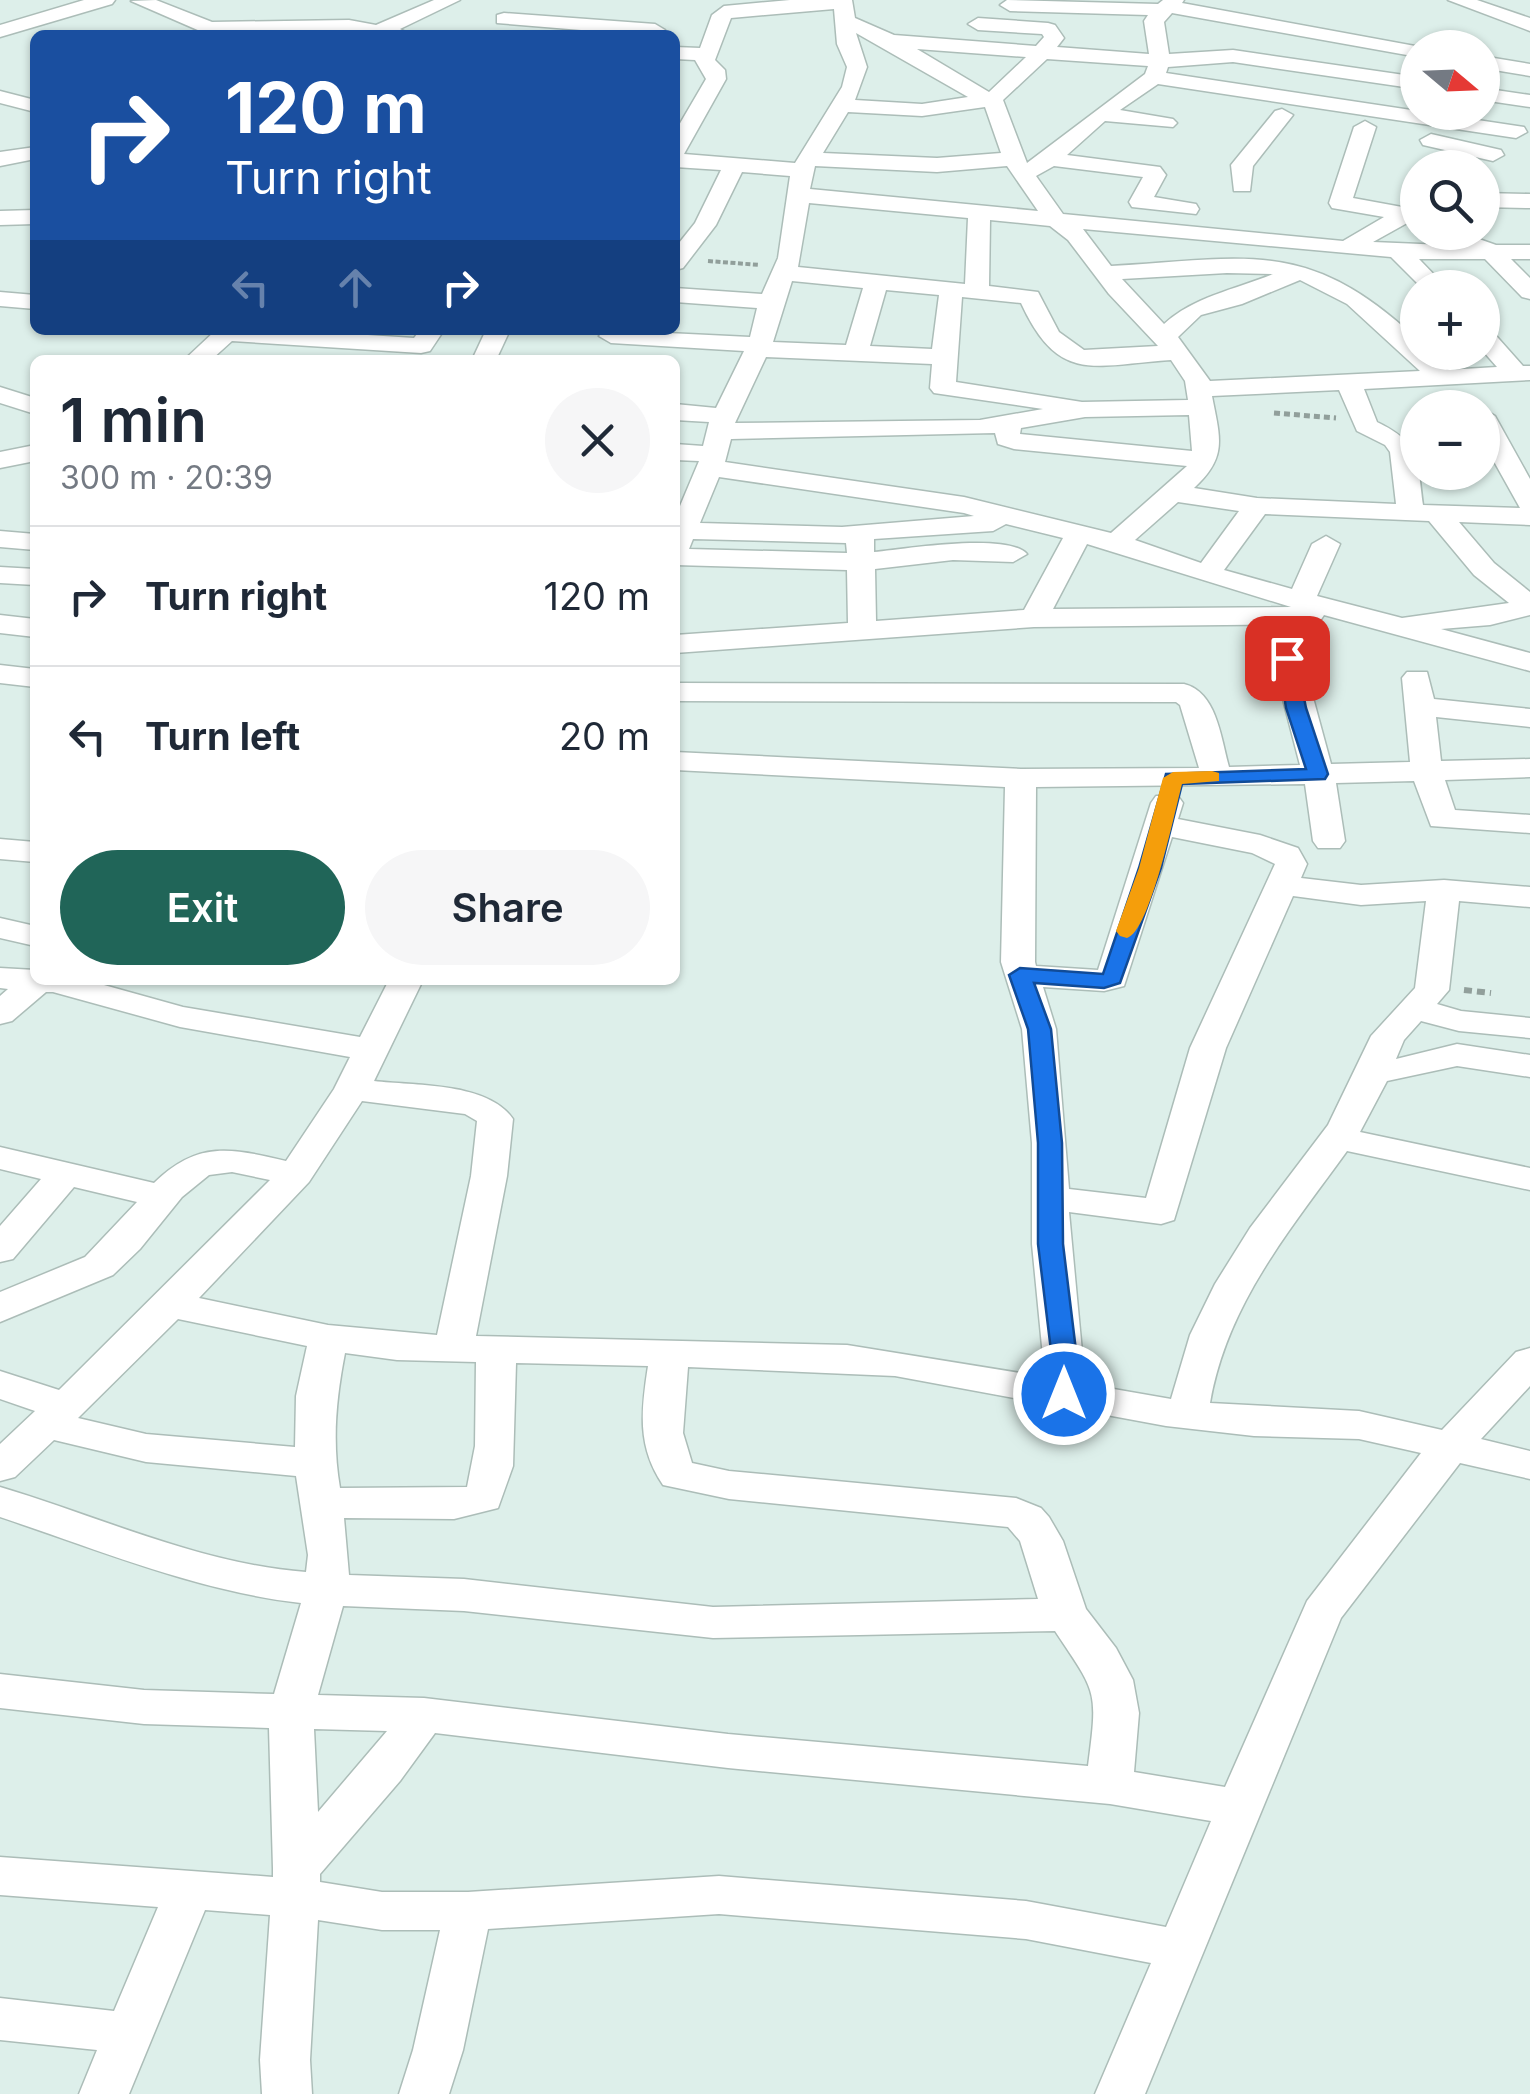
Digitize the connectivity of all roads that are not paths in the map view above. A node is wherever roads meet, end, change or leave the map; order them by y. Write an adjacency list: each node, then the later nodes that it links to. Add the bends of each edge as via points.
1 (104, 0): 11 (street)
2 (139, 0): 3 (street); 17 (street)
3 (150, 0)
4 (450, 0): 20 (street)
5 (1458, 0): 15 (street)
6 (562, 2): 9 (street)
7 (1162, 5): 14 (street, via 989,4); 26 (street); 31 (street, via 1152,28)
8 (844, 10): 12 (street); 23 (street); 29 (street, via 726,12); 39 (street, via 857,68)
9 (504, 19): 16 (street); 21 (street)
10 (0, 20): 11 (street)
11 (31, 20): 22 (street)
12 (901, 20)
13 (959, 23): 14 (street)
14 (990, 25): 28 (street, via 1048,29 1054,38)
15 (1530, 25)
16 (657, 27)
17 (208, 30)
18 (220, 30): 19 (street, via 268,25)
19 (343, 30)
20 (394, 30)
21 (492, 30)
22 (0, 31)
23 (888, 40): 28 (street); 37 (street)
24 (0, 42): 25 (street)
25 (26, 48)
26 (1400, 48)
27 (680, 53): 29 (street)
28 (1042, 54): 31 (street); 37 (street)
29 (708, 56): 48 (street, via 704,62 716,79)
30 (1500, 65): 32 (street)
31 (1157, 69): 33 (street, via 1233,56); 34 (street); 46 (street)
32 (1530, 70)
33 (1400, 80)
34 (1134, 92): 41 (street); 42 (street)
35 (0, 97): 40 (street)
36 (1500, 97): 38 (street)
37 (991, 100): 39 (street, via 922,110); 56 (street, via 1002,113)
38 (1530, 101)
39 (838, 104): 44 (street)
40 (30, 105)
41 (1102, 114): 43 (street); 52 (street)
42 (1282, 115): 45 (street); 58 (street, via 1242,165)
43 (1166, 123)
44 (826, 124): 47 (street); 57 (street)
45 (1365, 127): 49 (street); 62 (street, via 1340,204)
46 (1523, 127): 50 (street)
47 (936, 128)
48 (680, 142)
49 (1444, 150)
50 (1500, 154)
51 (30, 155): 53 (street)
52 (1050, 158): 56 (street); 63 (street, via 1152,172 1140,202)
53 (0, 159)
54 (680, 161): 55 (street)
55 (734, 166): 57 (street); 74 (street, via 705,225)
56 (1018, 166): 57 (street); 68 (street)
57 (804, 175): 64 (street); 75 (street)
58 (1242, 186)
59 (0, 196): 65 (street, via 9,198)
60 (1500, 200): 61 (street)
61 (1530, 200)
62 (1400, 209)
63 (1207, 210)
64 (979, 212): 68 (street); 80 (street)
65 (0, 215): 66 (street)
66 (30, 217)
67 (1400, 217): 69 (street)
68 (1054, 218): 69 (street); 78 (street)
69 (1347, 248): 71 (street); 77 (street)
70 (1485, 250): 72 (street)
71 (1399, 252): 72 (street); 76 (street)
72 (1491, 252): 73 (street); 81 (street)
73 (1530, 252)
74 (680, 256)
75 (785, 270): 79 (street); 85 (street)
76 (1418, 270)
77 (1298, 272): 78 (street); 91 (street, via 1193,310); 98 (street, via 1355,300)
78 (1108, 273): 91 (street)
79 (876, 282): 80 (street); 95 (street)
80 (965, 292): 91 (street, via 1032,298 1048,335 1080,358); 96 (street, via 945,312)
81 (1530, 292)
82 (680, 295): 85 (street)
83 (0, 300): 84 (street)
84 (30, 302)
85 (771, 302): 92 (street)
86 (224, 335): 94 (street)
87 (331, 335): 90 (street)
88 (429, 335): 90 (street, via 421,346)
89 (634, 335): 92 (street)
90 (357, 336)
91 (1171, 344): 102 (street)
92 (759, 347): 95 (street); 108 (street)
93 (1500, 351): 97 (street)
94 (202, 355)
95 (855, 355): 96 (street)
96 (948, 357): 104 (street, via 944,388)
97 (1523, 373): 98 (street)
98 (1450, 378): 99 (street); 100 (street)
99 (1348, 380): 102 (street); 117 (street, via 1368,429 1394,440 1403,452)
100 (1461, 390)
101 (0, 395): 103 (street)
102 (1202, 398): 104 (street); 112 (street)
103 (30, 404)
104 (1085, 409): 106 (street)
105 (680, 416): 108 (street)
106 (1008, 424): 108 (street); 112 (street, via 1010,440)
107 (1500, 442): 113 (street)
108 (718, 443): 109 (street); 119 (street); 120 (street)
109 (680, 451)
110 (30, 453): 111 (street)
111 (0, 460)
112 (1205, 460): 114 (street)
113 (1522, 473): 115 (street)
114 (1172, 493): 116 (street); 123 (street)
115 (1530, 502)
116 (1257, 506): 117 (street); 127 (street)
117 (1425, 515): 118 (street); 134 (street, via 1530,606)
118 (1530, 517)
119 (1016, 520): 121 (street); 125 (street)
120 (680, 532)
121 (1078, 534): 123 (street); 132 (street)
122 (680, 541): 125 (street)
123 (1116, 543): 127 (street)
124 (1326, 544): 130 (street)
125 (860, 548): 126 (street); 136 (street)
126 (1014, 554)
127 (1207, 574): 130 (street)
128 (0, 576): 129 (street)
129 (30, 577)
130 (1300, 601): 131 (street)
131 (1346, 614): 132 (street); 134 (street)
132 (1034, 618): 136 (street)
133 (0, 624): 135 (street)
134 (1379, 624): 139 (street)
135 (30, 627)
136 (862, 630): 137 (street)
137 (680, 644)
138 (1287, 658): 147 (street)
139 (1530, 662)
140 (0, 674): 141 (street)
141 (30, 677)
142 (680, 692): 148 (street, via 1184,693 1194,702)
143 (1530, 718): 146 (street, via 1419,693)
144 (680, 761): 149 (street)
145 (1530, 768): 146 (street)
146 (1426, 770): 147 (street); 151 (street, via 1442,820)
147 (1318, 774): 148 (street); 153 (street)
148 (1217, 777): 150 (street)
149 (1021, 778): 150 (street); 161 (street)
150 (1173, 778): 152 (street)
151 (1530, 824)
152 (1162, 825): 156 (street, via 1279,851 1292,861); 161 (street, via 1112,978)
153 (1329, 841)
154 (0, 850): 155 (street)
155 (30, 852)
156 (1283, 885): 157 (street, via 1361,895); 180 (street, via 1208,1048 1163,1209)
157 (1444, 890): 158 (street); 167 (street)
158 (1530, 897)
159 (0, 928): 160 (street)
160 (30, 935)
161 (1020, 975): 180 (street, via 1040,1029)
162 (0, 978): 163 (street)
163 (30, 980)
164 (34, 985): 168 (street)
165 (69, 985): 170 (street, via 212,1024)
166 (404, 985): 170 (street)
167 (1425, 997): 169 (street, via 1459,1020); 171 (street, via 1388,1036)
168 (0, 1014)
169 (1530, 1028)
170 (372, 1050): 173 (street)
171 (1374, 1066): 172 (street, via 1388,1071 1457,1055); 174 (street)
172 (1530, 1066)
173 (352, 1089): 177 (street); 185 (street, via 468,1104 495,1119)
174 (1338, 1138): 178 (street); 191 (street, via 1240,1274 1202,1354)
175 (0, 1158): 176 (street)
176 (65, 1174): 179 (street); 181 (street)
177 (296, 1174): 179 (street, via 212,1162); 182 (street)
178 (1530, 1180)
179 (164, 1197): 183 (street, via 102,1264)
180 (1052, 1198): 190 (street)
181 (0, 1250)
182 (169, 1304): 184 (street); 192 (street)
183 (0, 1309)
184 (328, 1338): 185 (street); 196 (street, via 316,1396)
185 (454, 1348): 186 (street)
186 (496, 1348): 187 (street); 196 (street, via 496,1427 483,1498 454,1504)
187 (670, 1354): 190 (street, via 895,1363); 199 (street, via 662,1414 668,1458 678,1475 1024,1514)
188 (1530, 1361): 193 (street)
189 (0, 1384): 192 (street)
190 (1064, 1394): 191 (street)
191 (1188, 1415): 193 (street, via 1360,1424)
192 (56, 1416): 195 (street); 196 (street, via 146,1448)
193 (1452, 1444): 194 (street); 204 (street, via 1322,1612)
194 (1530, 1465)
195 (0, 1466)
196 (318, 1483): 198 (street)
197 (0, 1502): 198 (street, via 246,1579)
198 (327, 1587): 199 (street, via 695,1622); 201 (street)
199 (1067, 1614): 203 (street, via 1098,1653 1115,1693)
200 (0, 1691): 201 (street, via 144,1707)
201 (291, 1712): 202 (street); 206 (street)
202 (424, 1715): 203 (street); 206 (street)
203 (1110, 1786): 204 (street)
204 (1240, 1808): 209 (street)
205 (0, 1876): 207 (street)
206 (297, 1883): 207 (street); 208 (street, via 382,1911); 213 (street)
207 (189, 1891): 211 (street)
208 (468, 1911): 209 (street, via 718,1895 1026,1920); 214 (street)
209 (1180, 1948): 215 (street)
210 (0, 2019): 211 (street)
211 (127, 2033): 212 (street)
212 (104, 2094)
213 (287, 2094)
214 (424, 2094)
215 (1120, 2094)

